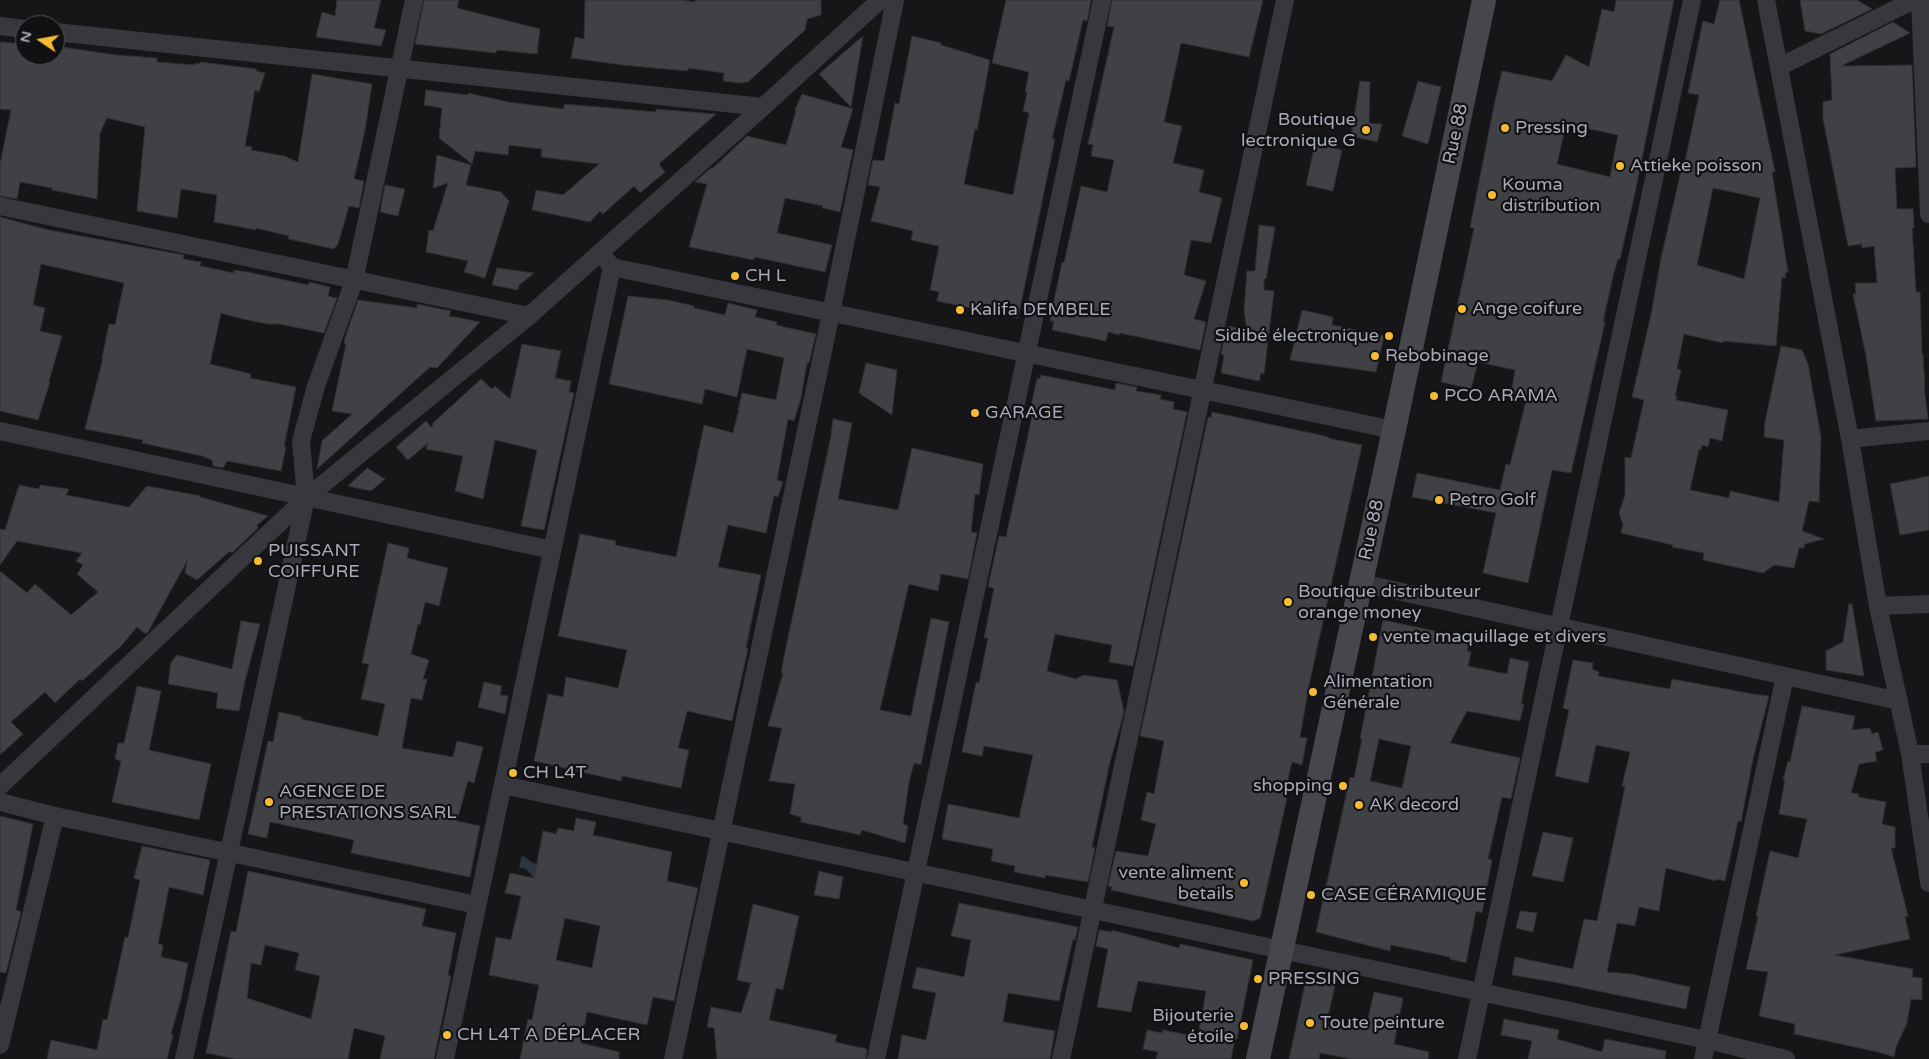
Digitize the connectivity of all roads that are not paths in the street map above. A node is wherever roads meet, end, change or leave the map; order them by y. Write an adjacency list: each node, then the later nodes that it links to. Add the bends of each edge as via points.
1 (414, 0): 15 (street)
2 (880, 0): 16 (street)
3 (895, 0): 23 (street)
4 (1102, 0): 25 (street)
5 (1285, 0): 26 (street)
6 (1484, 0): 27 (main road, Rue 88)
7 (1692, 0): 36 (street)
8 (1766, 0): 14 (street)
9 (1914, 0): 14 (street)
10 (1920, 0): 17 (street)
11 (0, 26): 12 (street)
12 (15, 28)
13 (65, 33): 15 (street)
14 (1779, 68): 30 (street)
15 (399, 69): 16 (street); 22 (street)
16 (763, 107): 20 (street)
17 (1928, 169): 19 (street)
18 (0, 206): 22 (street)
19 (1929, 214)
20 (600, 252): 21 (street); 24 (street)
21 (612, 267): 23 (street); 32 (street)
22 (354, 281): 24 (street); 31 (street, via 316,386 301,440)
23 (831, 313): 25 (street); 45 (street)
24 (529, 316): 31 (street)
25 (1025, 354): 26 (street); 47 (street)
26 (1202, 390): 27 (street); 50 (street)
27 (1394, 430): 33 (main road, Rue 88)
28 (0, 431): 31 (street)
29 (1929, 431): 30 (street)
30 (1850, 439): 35 (street)
31 (306, 498): 32 (street); 42 (street); 46 (street)
32 (552, 550): 41 (street)
33 (1361, 583): 36 (street); 51 (main road, Rue 88)
34 (1929, 604): 35 (street)
35 (1878, 606): 38 (street)
36 (1559, 626): 37 (street); 52 (street)
37 (1785, 676): 38 (street); 53 (street)
38 (1898, 701): 39 (street)
39 (1910, 754): 40 (street); 48 (street)
40 (1929, 754)
41 (503, 785): 45 (street); 49 (street)
42 (0, 786)
43 (0, 802): 44 (street)
44 (54, 816): 46 (street); 54 (street)
45 (721, 832): 47 (street); 57 (street)
46 (229, 854): 49 (street); 55 (street)
47 (915, 873): 50 (street); 58 (street)
48 (1929, 883)
49 (477, 905): 56 (street)
50 (1092, 910): 51 (street); 59 (street)
51 (1282, 950): 52 (street); 60 (main road, Rue 88)
52 (1481, 992): 53 (street); 61 (street)
53 (1707, 1040): 62 (street); 63 (street)
54 (0, 1045)
55 (184, 1059)
56 (445, 1059)
57 (673, 1059)
58 (876, 1059)
59 (1061, 1059)
60 (1258, 1059)
61 (1467, 1059)
62 (1703, 1059)
63 (1786, 1059)

